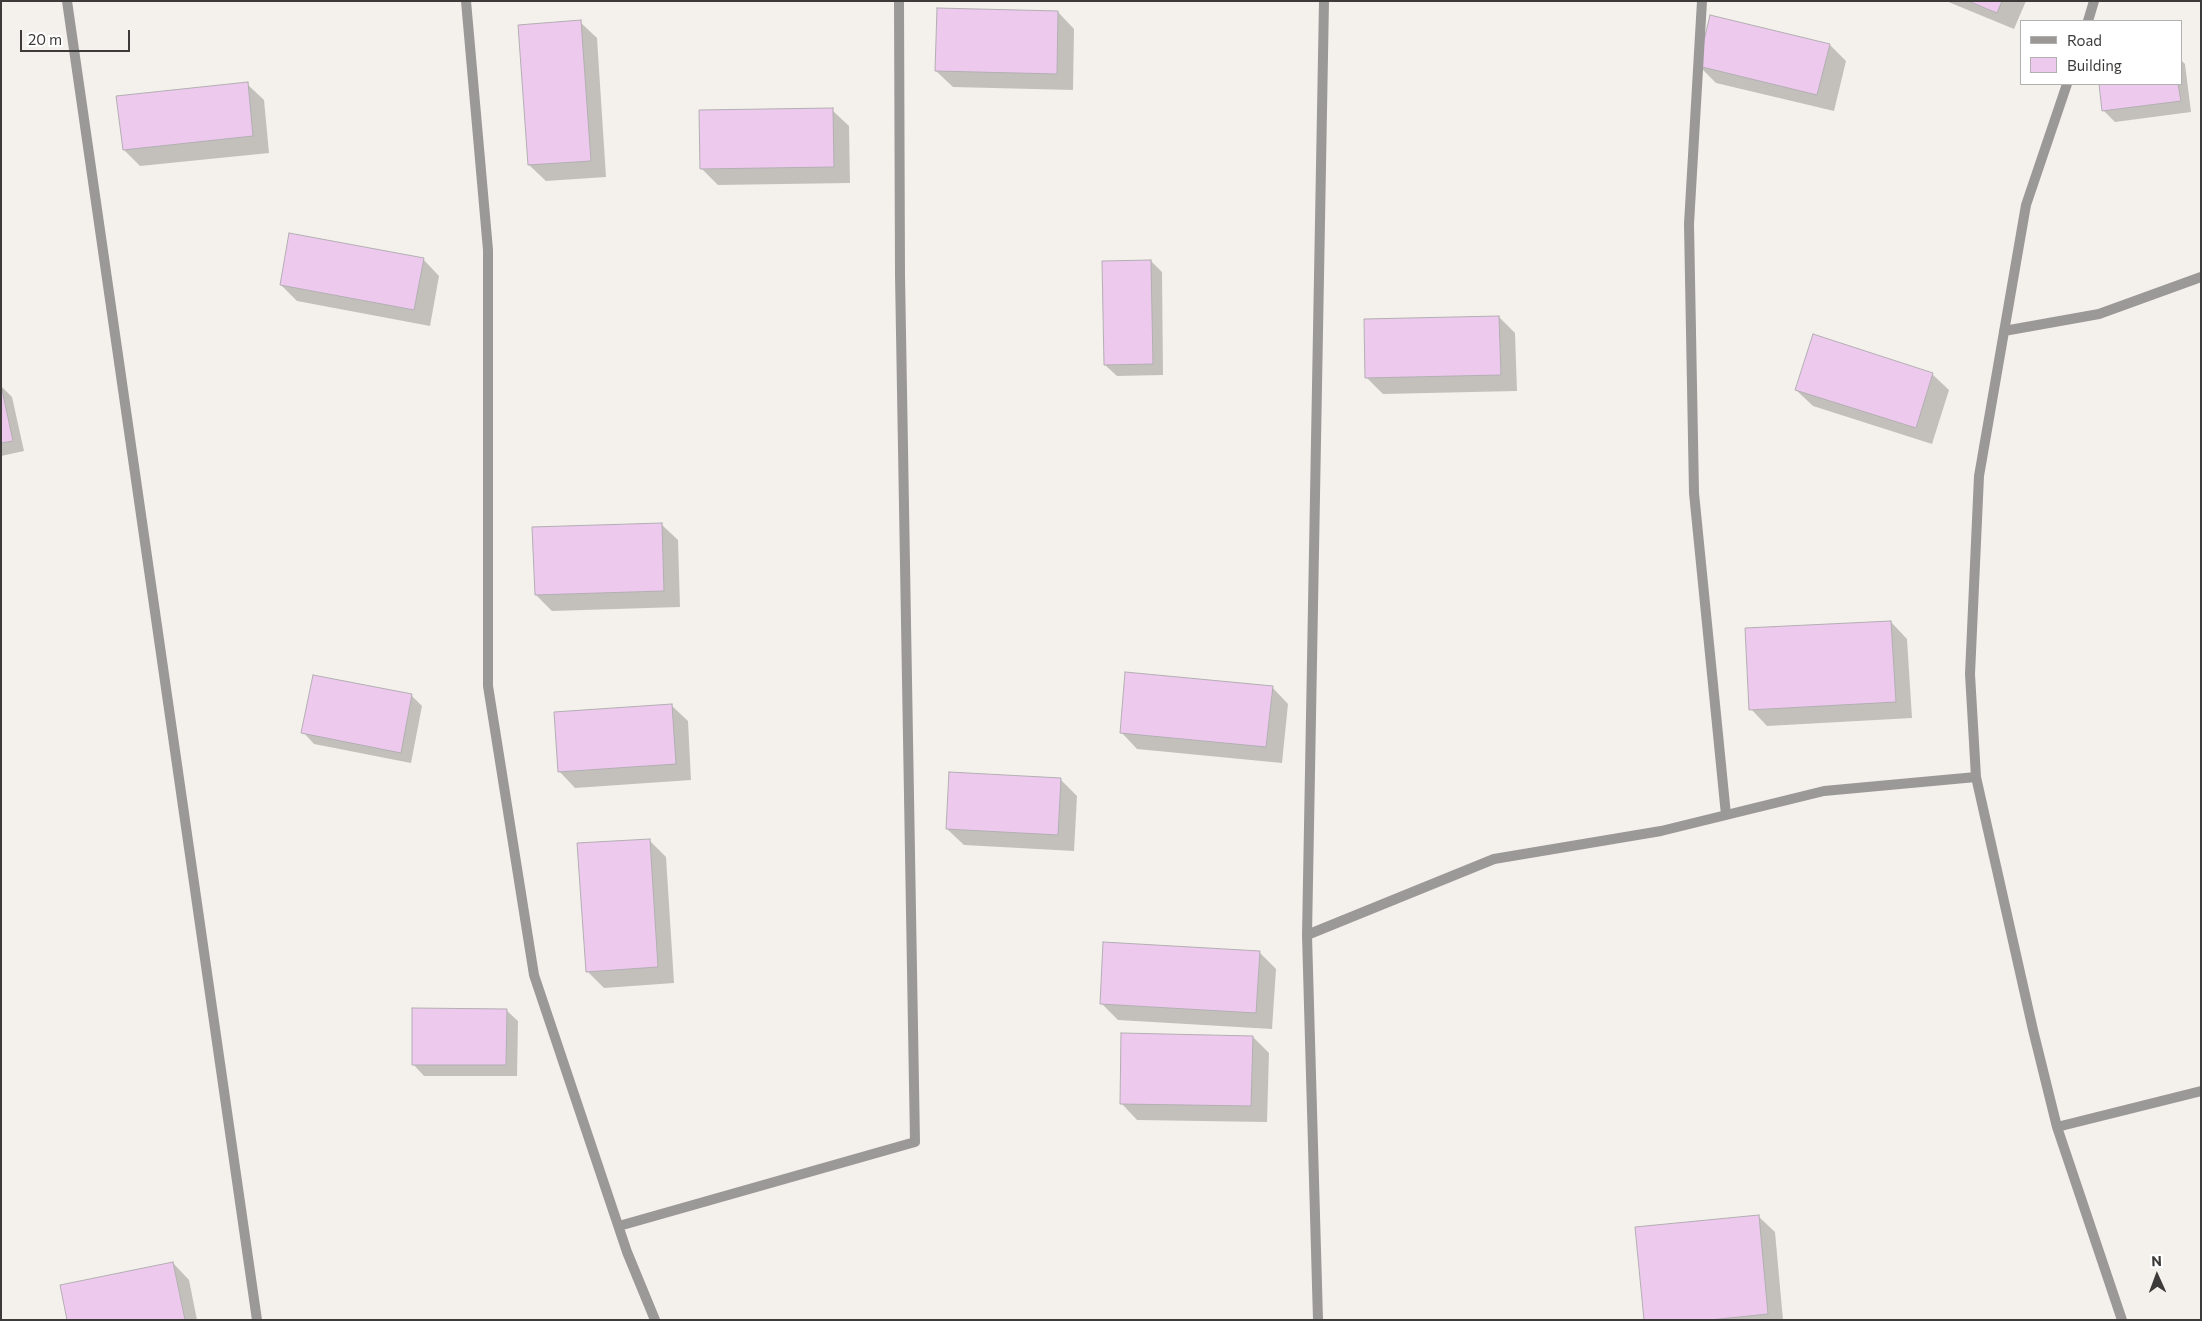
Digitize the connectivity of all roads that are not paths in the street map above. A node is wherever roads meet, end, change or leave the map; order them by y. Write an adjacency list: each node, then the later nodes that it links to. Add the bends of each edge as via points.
1 (67, 1): 17 (street)
2 (466, 1): 16 (street, via 488,250 488,686 534,975)
3 (899, 1): 16 (street, via 900,295 915,1142)
4 (1324, 1): 13 (street)
5 (1702, 1): 12 (street, via 1689,224 1694,493)
6 (2094, 1): 7 (street)
7 (2088, 20)
8 (2067, 85): 10 (street, via 2026,205)
9 (2201, 277): 10 (street, via 2099,314)
10 (2004, 331): 11 (street, via 1979,476 1970,674)
11 (1976, 777): 12 (street, via 1824,790); 15 (street)
12 (1726, 815): 13 (street, via 1660,831 1494,859)
13 (1307, 935): 19 (street)
14 (2201, 1091): 15 (street)
15 (2058, 1127): 20 (street)
16 (619, 1226): 18 (street)
17 (257, 1320)
18 (655, 1320)
19 (1318, 1320)
20 (2122, 1320)

